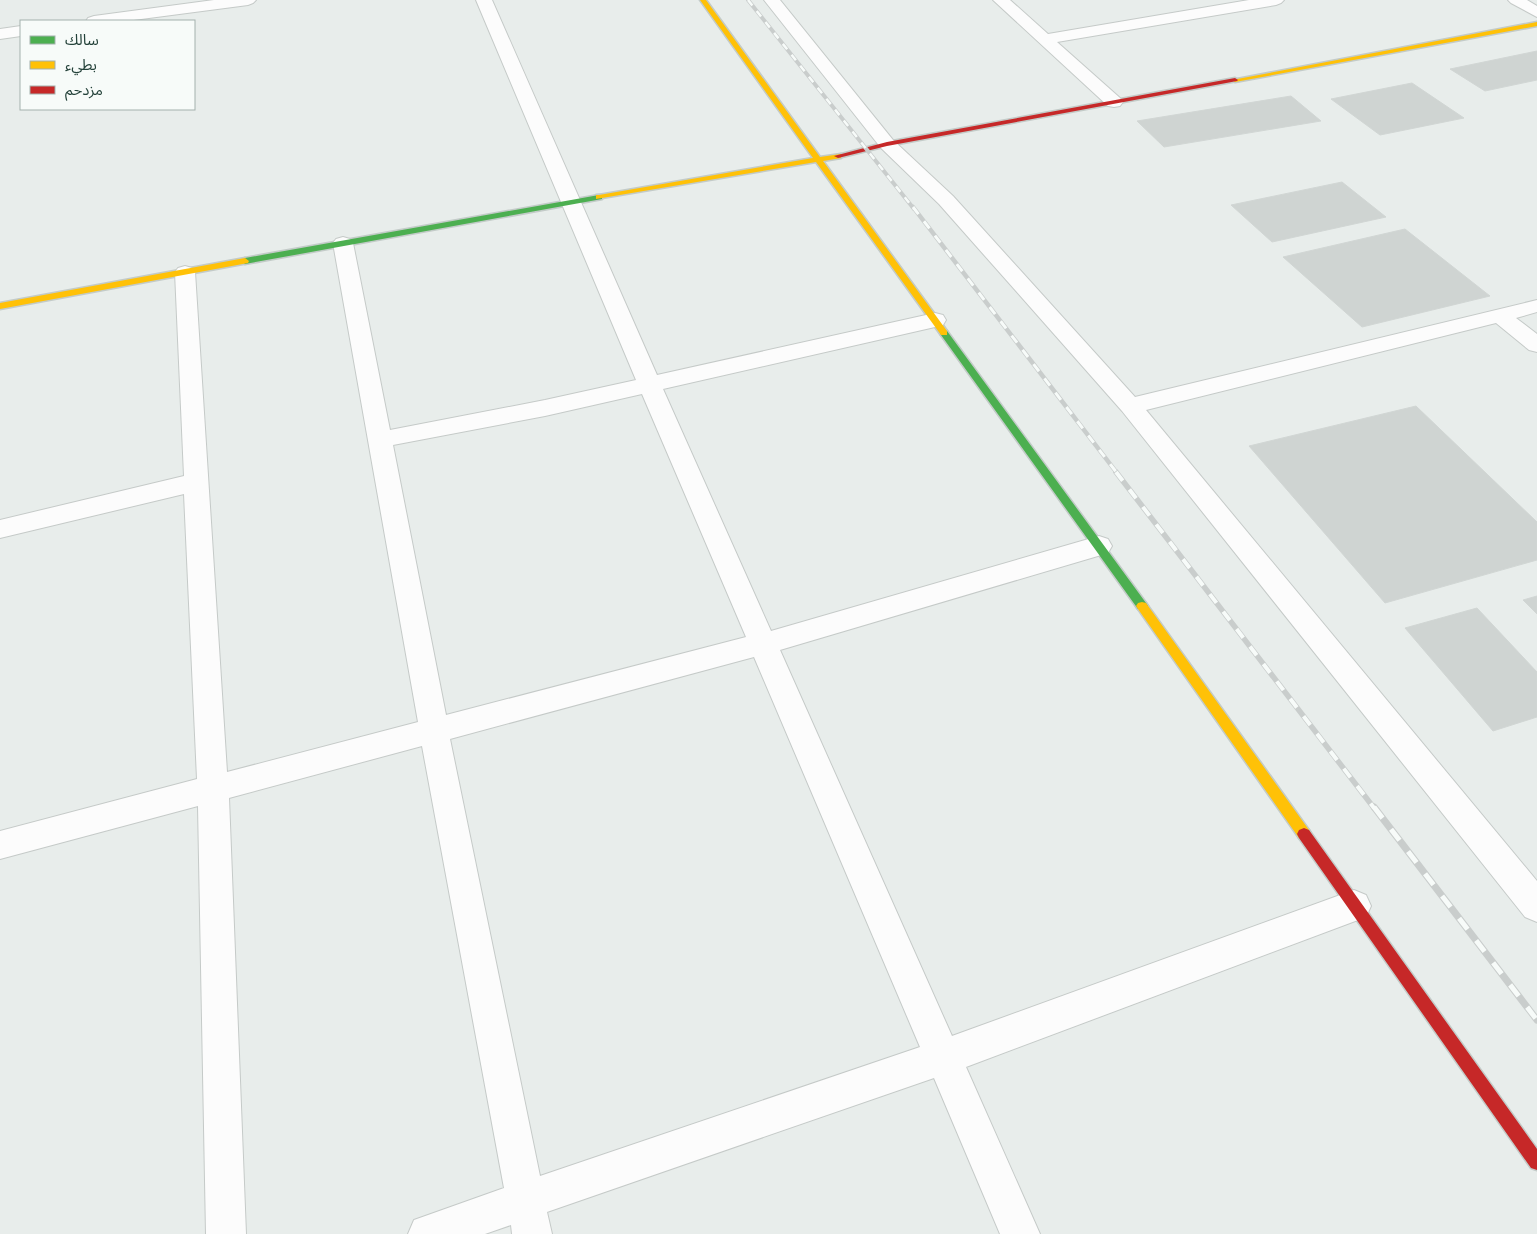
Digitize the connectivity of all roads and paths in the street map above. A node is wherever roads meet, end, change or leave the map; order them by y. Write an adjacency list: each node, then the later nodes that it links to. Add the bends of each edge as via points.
1 (248, 0): 9 (street)
2 (484, 0): 17 (street)
3 (703, 0): 16 (main road)
4 (772, 0): 15 (street)
5 (1001, 0): 13 (street)
6 (1276, 0): 13 (street)
7 (1516, 0): 8 (street)
8 (1537, 12)
9 (101, 20)
10 (1537, 24): 14 (main road)
11 (20, 31): 12 (street)
12 (0, 34)
13 (1044, 39): 14 (street)
14 (1114, 102): 15 (main road)
15 (887, 144): 16 (main road); 26 (street, via 946,200)
16 (820, 160): 17 (main road); 23 (main road)
17 (570, 202): 18 (main road); 25 (street)
18 (343, 243): 19 (main road); 27 (street)
19 (185, 272): 20 (main road); 28 (street)
20 (0, 306)
21 (1537, 306): 22 (street)
22 (1500, 316): 24 (street); 26 (street)
23 (935, 320): 25 (street); 30 (main road)
24 (1537, 345)
25 (649, 384): 27 (street); 31 (street)
26 (1130, 406): 36 (street)
27 (379, 440): 32 (street)
28 (196, 482): 29 (street); 33 (street)
29 (0, 529)
30 (1098, 546): 31 (street); 35 (main road)
31 (763, 644): 32 (street); 37 (street)
32 (434, 731): 33 (street); 39 (street)
33 (213, 789): 34 (street); 40 (street)
34 (0, 845)
35 (1354, 906): 37 (street); 38 (main road)
36 (1537, 906)
37 (943, 1057): 39 (street); 42 (street)
38 (1537, 1162)
39 (528, 1218): 41 (street)
40 (226, 1234)
41 (428, 1234)
42 (1020, 1234)

